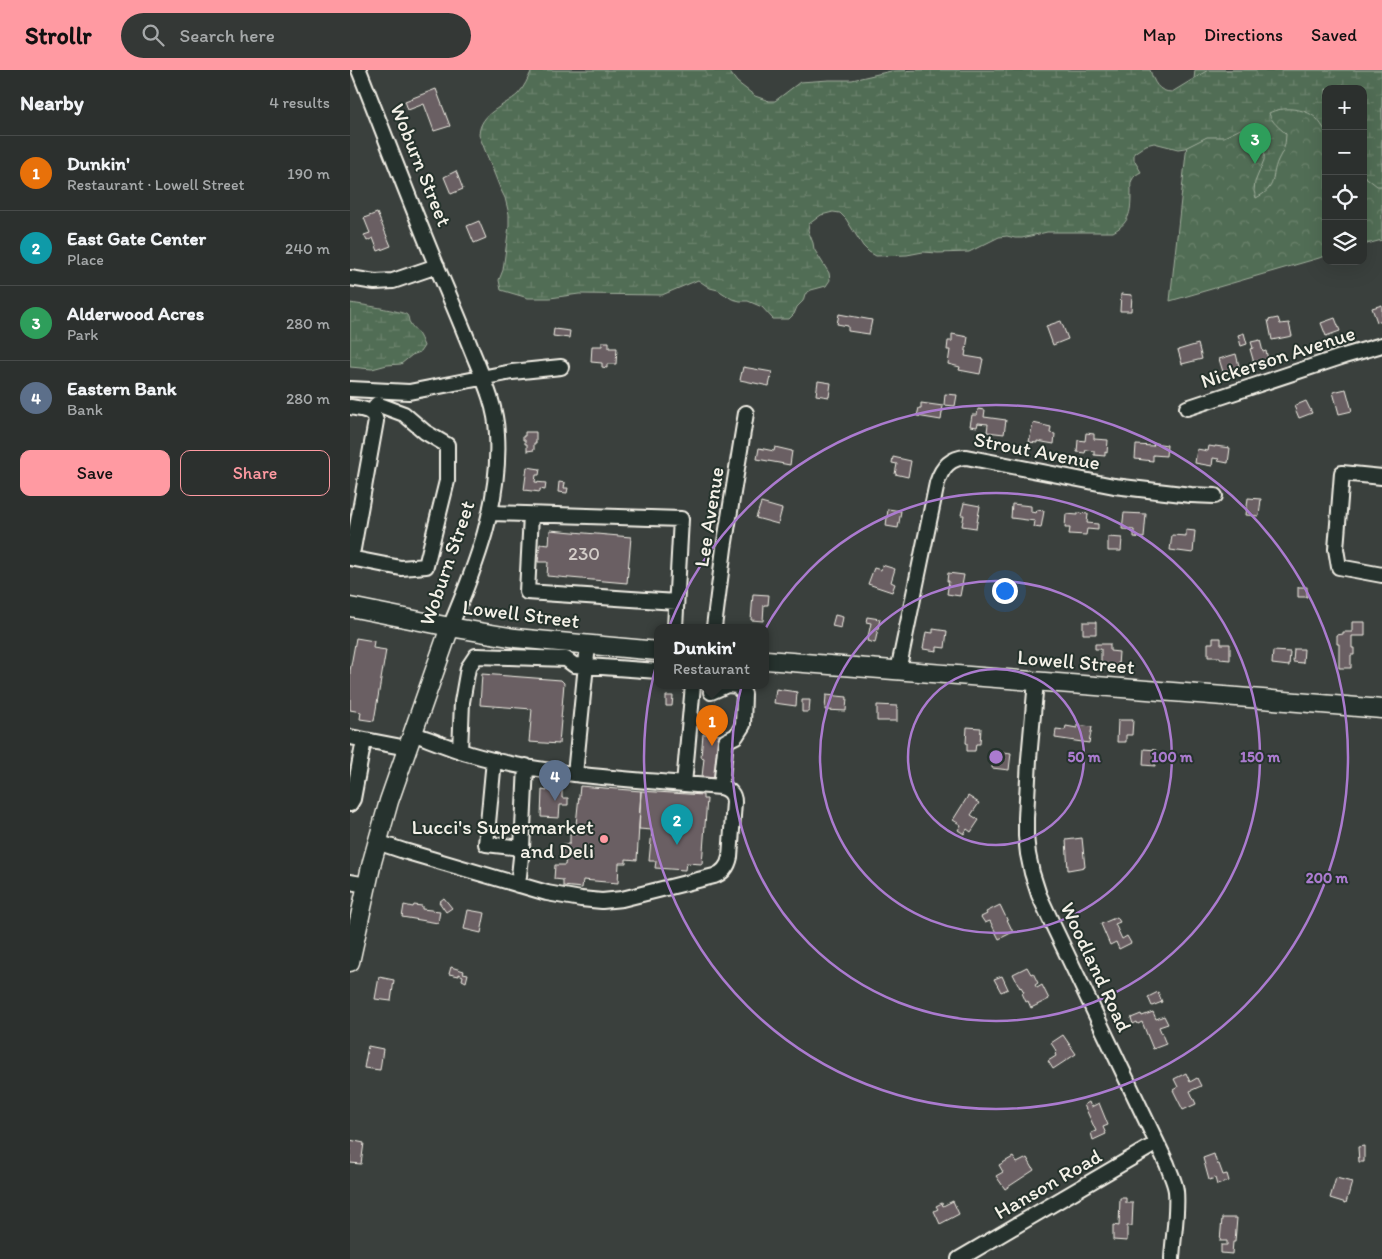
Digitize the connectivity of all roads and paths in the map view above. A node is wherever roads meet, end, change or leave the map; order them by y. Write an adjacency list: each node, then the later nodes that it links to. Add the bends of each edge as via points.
1 (359, 70): 2 (street, Woburn Street)
2 (437, 266): 3 (street, via 392,281); 6 (street, Woburn Street)
3 (350, 278)
4 (1382, 345): 9 (street, Nickerson Avenue)
5 (560, 367): 6 (street)
6 (483, 378): 7 (street, via 409,392); 14 (street, Woburn Street, via 496,418 497,432)
7 (350, 390)
8 (350, 407): 11 (street)
9 (1187, 408)
10 (746, 412): 21 (street, Lee Avenue, via 718,582)
11 (372, 413): 16 (street, via 376,423); 16 (street, via 377,404 404,414 447,445 447,481 426,566 401,568)
12 (1382, 476): 17 (street, via 1342,473 1336,549 1339,567)
13 (1215, 496): 28 (street, Strout Avenue, via 1114,486 969,457 954,459 942,469 937,483)
14 (491, 513): 15 (street); 22 (street, Woburn Street)
15 (531, 515): 18 (street, via 527,592); 18 (street, via 681,519)
16 (350, 557)
17 (1382, 575)
18 (676, 602): 20 (street)
19 (350, 607): 22 (main road, Lowell Street)
20 (675, 624)
21 (714, 624)
22 (450, 627): 24 (main road, Lowell Street, via 508,636); 37 (main road, Woburn Street)
23 (588, 645): 24 (main road, Lowell Street); 25 (main road, Lowell Street); 27 (street)
24 (567, 651): 27 (street, via 574,665); 38 (street, via 476,656 468,668 462,702)
25 (654, 651)
26 (769, 660): 28 (main road, Lowell Street)
27 (586, 665): 29 (street); 42 (street)
28 (898, 671): 30 (main road, Lowell Street)
29 (654, 672)
30 (1036, 681): 35 (main road, Lowell Street); 51 (street, Woodland Road, via 1026,818 1032,873 1039,895)
31 (693, 689): 43 (street)
32 (718, 689): 34 (street)
33 (740, 689): 44 (street, via 744,694 742,725 736,736 726,741)
34 (711, 692)
35 (1382, 709)
36 (357, 739): 37 (street); 40 (street)
37 (410, 740): 38 (street); 46 (main road, Woburn Street)
38 (460, 751): 39 (street)
39 (494, 760): 41 (street); 47 (street, via 486,844)
40 (355, 764): 45 (street)
41 (526, 766): 42 (street); 47 (street)
42 (575, 774): 43 (street)
43 (684, 784): 44 (street)
44 (721, 787): 49 (street, via 731,792 734,802 729,862 718,875 602,901)
45 (350, 804)
46 (378, 842): 48 (main road, Woburn Street); 49 (street)
47 (522, 848): 49 (street)
48 (358, 884): 50 (main road, Woburn Street)
49 (518, 885)
50 (350, 962)
51 (1157, 1143): 52 (street, Hanson Road); 53 (street, Woodland Road, via 1176,1190)
52 (959, 1259)
53 (1172, 1259)

